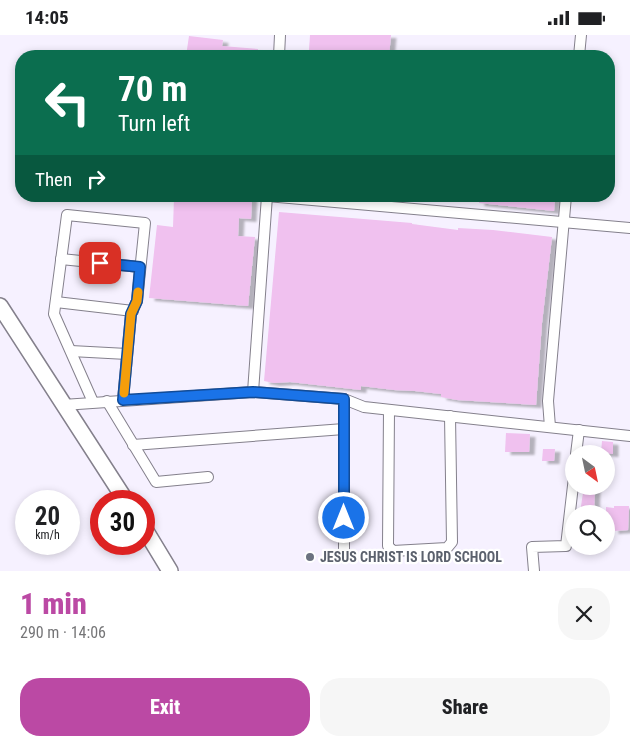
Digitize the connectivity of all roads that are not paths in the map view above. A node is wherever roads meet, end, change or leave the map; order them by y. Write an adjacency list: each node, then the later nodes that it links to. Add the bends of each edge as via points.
1 (280, 35): 3 (street)
2 (581, 35): 4 (street)
3 (279, 50)
4 (580, 50)
5 (266, 202): 17 (street)
6 (332, 202): 8 (street)
7 (565, 202): 8 (street)
8 (563, 223): 9 (street); 25 (street, via 548,401)
9 (630, 228)
10 (61, 259): 11 (street); 11 (street, via 67,215 145,223); 12 (street)
11 (140, 267): 14 (street, via 137,301)
12 (56, 302): 14 (street); 15 (street, via 54,314)
13 (0, 307): 22 (street)
14 (132, 311): 16 (street)
15 (71, 351): 16 (street); 21 (street)
16 (127, 354): 19 (street)
17 (253, 392): 18 (street); 19 (street)
18 (344, 399): 23 (street, via 364,407); 26 (street)
19 (123, 400): 20 (street)
20 (107, 401): 21 (street); 29 (street)
21 (93, 402): 22 (street)
22 (63, 405): 32 (street)
23 (388, 410): 24 (street); 24 (street, via 388,546 393,551 447,548 451,545)
24 (450, 416): 25 (street)
25 (550, 427): 27 (street)
26 (344, 429): 29 (street); 35 (street)
27 (579, 430): 28 (street); 30 (street)
28 (630, 436)
29 (134, 445): 31 (street, via 156,482)
30 (577, 445)
31 (208, 477)
32 (119, 490)
33 (572, 495): 37 (street, via 566,547 532,547)
34 (155, 546): 36 (street)
35 (344, 553)
36 (170, 571)
37 (534, 571)

